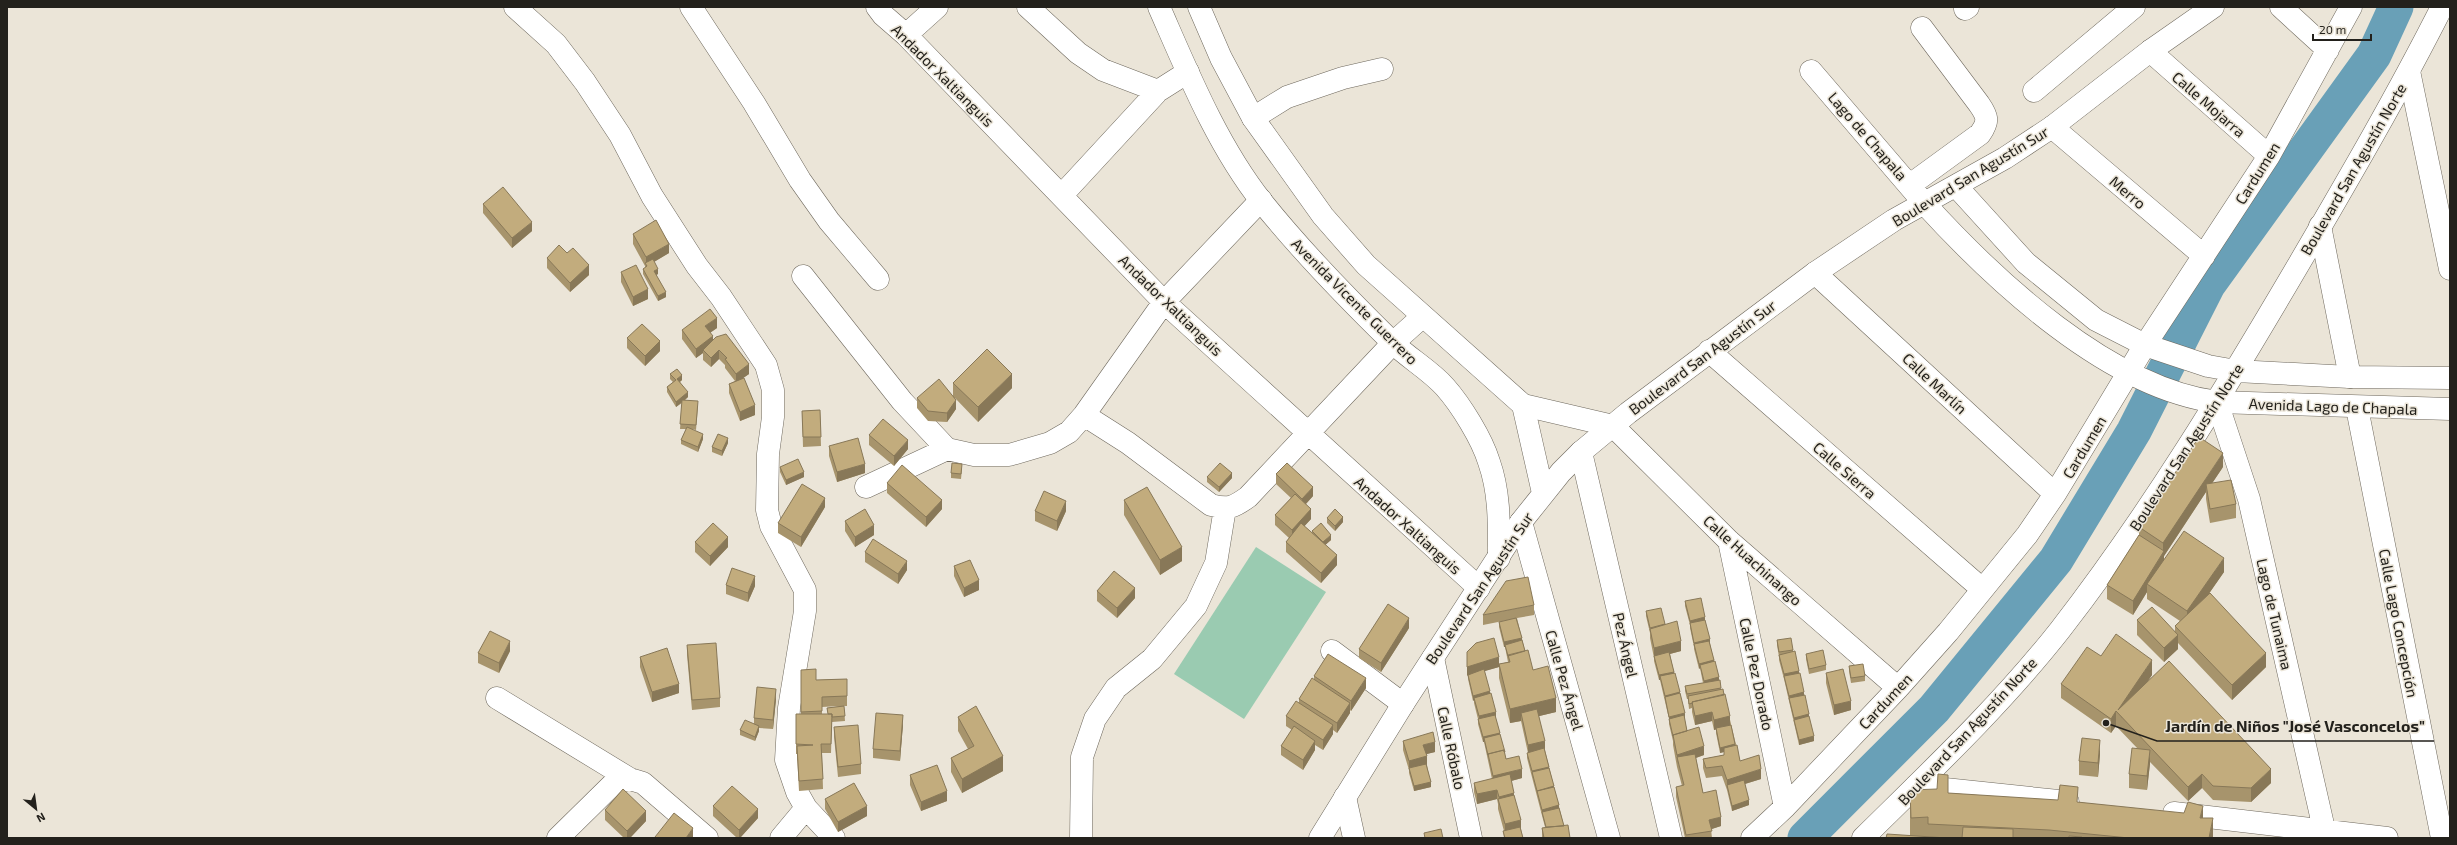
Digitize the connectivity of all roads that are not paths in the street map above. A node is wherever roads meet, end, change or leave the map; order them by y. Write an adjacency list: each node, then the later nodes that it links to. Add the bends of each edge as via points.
1 (515, 7): 74 (street, via 556,44 584,82 620,135 652,196 697,266 766,365 773,390 767,510 771,526 805,590 806,611 789,708 786,760 797,792)
2 (691, 7): 36 (street, via 754,103 800,180 829,221)
3 (877, 7): 14 (street, Andador Xaltianguis)
4 (937, 7): 14 (street)
5 (1028, 7): 21 (street, via 1078,53 1103,70)
6 (1160, 7): 20 (street, Avenida Vicente Guerrero)
7 (1199, 7): 23 (street, via 1221,58)
8 (2134, 7): 22 (street)
9 (2213, 7): 16 (street, Boulevard San Agustín Sur)
10 (2281, 7): 15 (street)
11 (2351, 7): 15 (street, Cardumen)
12 (2442, 7): 19 (street, Boulevard San Agustín Norte)
13 (1922, 28): 26 (street, via 1987,115 1988,124 1980,134)
14 (906, 35): 28 (street, Andador Xaltianguis)
15 (2328, 50): 25 (street, Cardumen)
16 (2150, 52): 24 (street, Boulevard San Agustín Sur); 25 (street, Calle Mojarra)
17 (1382, 69): 23 (street, via 1343,78 1288,96)
18 (1812, 71): 26 (street, Lago de Chapala)
19 (2409, 71): 31 (street, Boulevard San Agustín Norte); 33 (street)
20 (1188, 72): 21 (street); 29 (street, Avenida Vicente Guerrero, via 1229,150)
21 (1158, 91): 28 (street)
22 (2034, 91)
23 (1253, 118): 38 (street, via 1323,216 1366,265)
24 (2052, 128): 27 (street, Boulevard San Agustín Sur); 32 (street, Merro)
25 (2268, 156): 32 (street, Cardumen)
26 (1910, 185): 30 (street, Lago de Chapala)
27 (1956, 186): 30 (street, Boulevard San Agustín Sur); 40 (street, Avenida Lago de Chapala, via 2026,263 2096,320)
28 (1062, 195): 37 (street, Andador Xaltianguis)
29 (1261, 200): 37 (street); 39 (street, Avenida Vicente Guerrero, via 1311,260)
30 (1924, 203): 34 (street, Boulevard San Agustín Sur); 43 (street, Avenida Lago de Chapala, via 1967,250 2068,335)
31 (2320, 226): 42 (street, Boulevard San Agustín Norte); 44 (street)
32 (2204, 256): 40 (street, Cardumen)
33 (2450, 269)
34 (1815, 273): 41 (street, Boulevard San Agustín Sur); 57 (street, Calle Marlín)
35 (803, 276): 53 (street, via 902,400)
36 (878, 279)
37 (1164, 302): 50 (street); 52 (street, Andador Xaltianguis)
38 (1422, 317): 39 (street); 47 (street)
39 (1393, 343): 52 (street); 61 (street, Avenida Vicente Guerrero, via 1445,387 1467,418 1489,461 1499,501)
40 (2154, 348): 42 (street, Avenida Lago de Chapala, via 2208,366); 43 (street, Cardumen)
41 (1709, 351): 51 (street, Boulevard San Agustín Sur); 63 (street, Calle Sierra)
42 (2236, 371): 44 (street, Avenida Lago de Chapala); 46 (street, Boulevard San Agustín Norte)
43 (2136, 376): 46 (street, Avenida Lago de Chapala, via 2190,398); 57 (street, Cardumen)
44 (2350, 377): 45 (street, Avenida Lago de Chapala)
45 (2450, 378)
46 (2217, 402): 48 (street, Avenida Lago de Chapala); 70 (street, Boulevard San Agustín Norte, via 2133,529 2060,630 2005,696); 76 (street, Lago de Tunaima, via 2249,499)
47 (1523, 405): 51 (street); 56 (street)
48 (2357, 408): 49 (street, Avenida Lago de Chapala); 90 (street, Calle Lago Concepción)
49 (2450, 409)
50 (1084, 415): 53 (street, via 1069,432 1050,443 1009,455 974,455); 58 (street, via 1128,443 1211,504)
51 (1612, 426): 54 (street, Boulevard San Agustín Sur); 60 (street, Calle Huachinango)
52 (1307, 434): 58 (street, via 1248,497 1236,505); 62 (street, Andador Xaltianguis)
53 (947, 449): 55 (street)
54 (1581, 452): 56 (street, Boulevard San Agustín Sur); 86 (street, Pez Ángel)
55 (866, 488)
56 (1543, 493): 59 (street, Boulevard San Agustín Sur)
57 (2056, 494): 63 (street, Cardumen, via 2027,535)
58 (1225, 508): 81 (street, via 1216,563 1196,606 1152,659 1116,688 1095,719 1082,757)
59 (1521, 522): 61 (street, Boulevard San Agustín Sur); 85 (street, Calle Pez Ángel)
60 (1729, 541): 66 (street, Calle Huachinango); 73 (street, Calle Pez Dorado)
61 (1499, 558): 62 (street, Boulevard San Agustín Sur)
62 (1479, 588): 65 (street, Boulevard San Agustín Sur)
63 (1982, 589): 66 (street, Cardumen)
64 (1332, 651): 68 (street)
65 (1433, 658): 68 (street, Boulevard San Agustín Sur); 84 (street, Calle Róbalo)
66 (1898, 688): 73 (street, Cardumen)
67 (497, 698): 69 (street)
68 (1403, 704): 71 (street, Boulevard San Agustín Sur)
69 (630, 779): 77 (street, via 616,782); 78 (street, via 643,783)
70 (1916, 786): 72 (street); 88 (street, Boulevard San Agustín Norte)
71 (1345, 797): 82 (street, Boulevard San Agustín Sur); 83 (street)
72 (2088, 804)
73 (1785, 807): 87 (street, Cardumen)
74 (806, 808): 79 (street); 80 (street)
75 (2151, 811): 76 (street)
76 (2324, 829): 89 (street)
77 (558, 838)
78 (707, 838)
79 (782, 838)
80 (834, 838)
81 (1081, 838)
82 (1320, 838)
83 (1354, 838)
84 (1471, 838)
85 (1608, 838)
86 (1671, 838)
87 (1752, 838)
88 (1863, 838)
89 (2387, 838)
90 (2442, 838)

